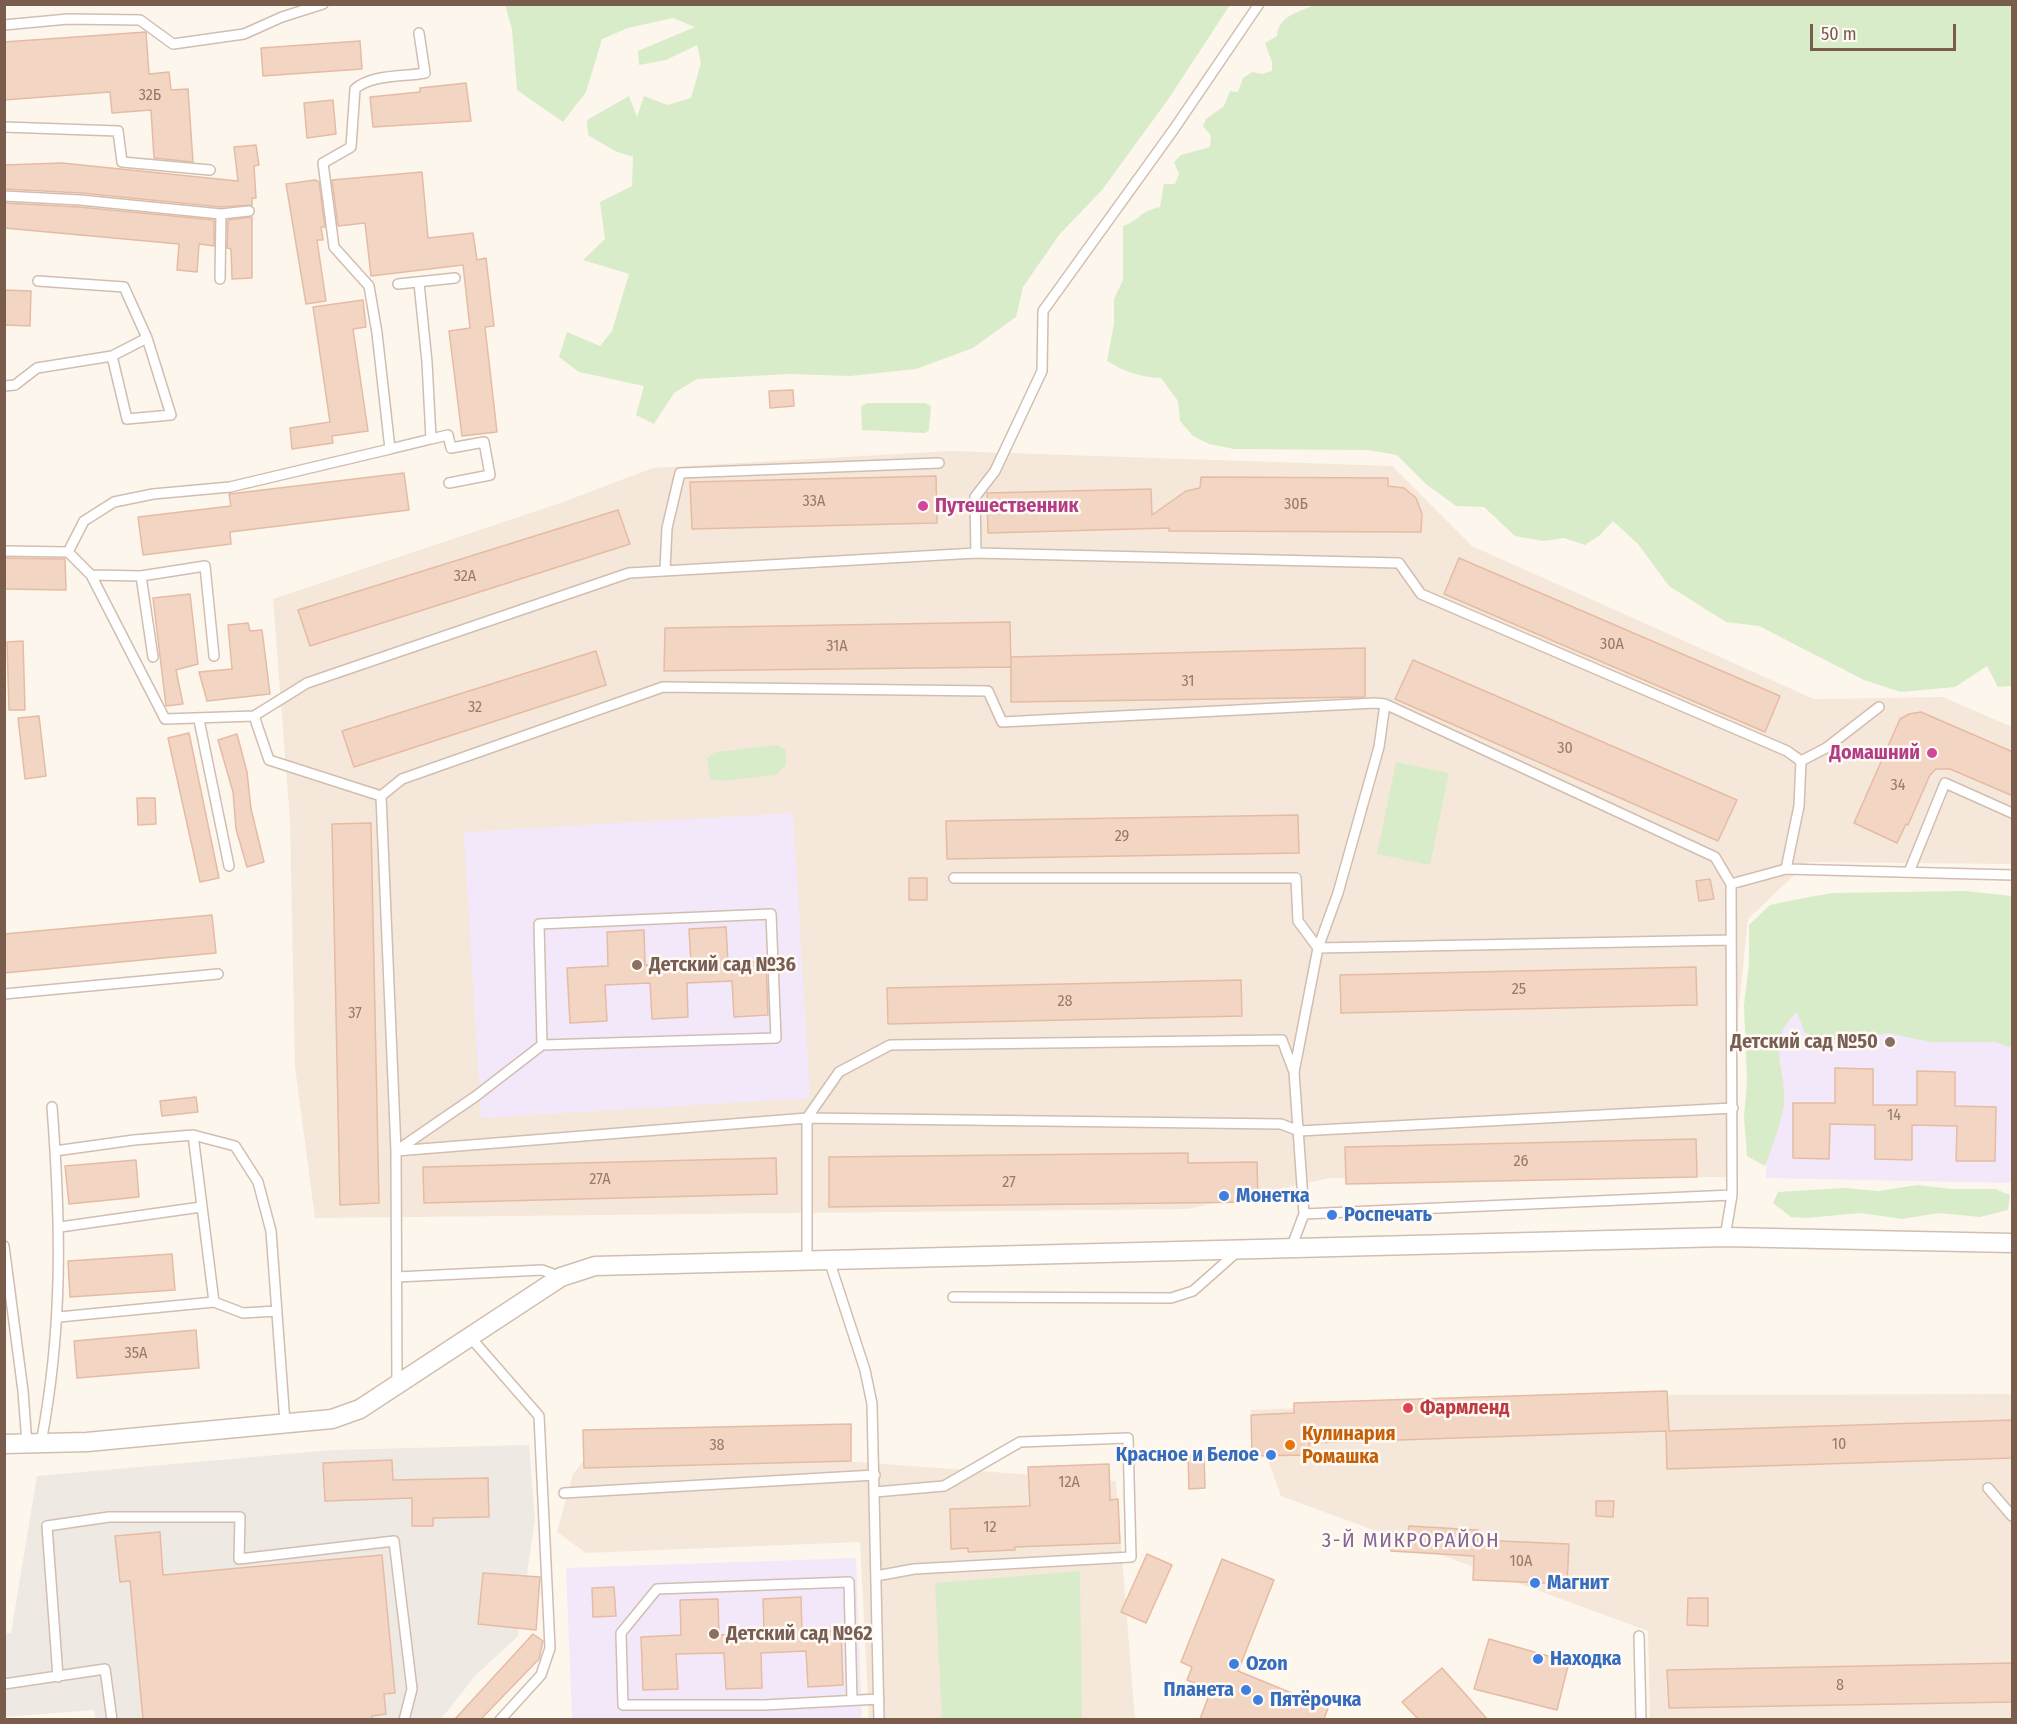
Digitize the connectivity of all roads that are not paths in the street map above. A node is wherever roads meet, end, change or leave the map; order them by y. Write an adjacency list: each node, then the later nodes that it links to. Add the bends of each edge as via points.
1 (323, 4): 3 (lane, via 244,34 173,44 140,20)
2 (1259, 4): 24 (lane, via 1043,310 1042,371 995,471 975,497)
3 (4, 25)
4 (419, 33): 19 (lane, via 425,73 378,79 355,89 351,147 323,163 334,248 369,286)
5 (4, 128): 6 (lane, via 118,130 122,162)
6 (210, 170)
7 (4, 196): 9 (lane)
8 (249, 211): 9 (lane)
9 (221, 214): 11 (lane)
10 (455, 278): 13 (lane)
11 (220, 279)
12 (38, 281): 15 (lane, via 124,287)
13 (419, 283): 14 (lane); 18 (lane)
14 (398, 284)
15 (147, 338): 16 (lane); 16 (lane, via 171,415 128,419)
16 (112, 356): 17 (lane, via 36,368 15,385)
17 (4, 386)
18 (431, 439): 19 (lane); 21 (lane, via 448,435 451,448 484,442 490,475)
19 (390, 449): 23 (lane, via 230,487 114,502 84,521)
20 (939, 462): 25 (lane, via 680,473 667,528)
21 (449, 483)
22 (4, 551): 23 (lane)
23 (68, 552): 26 (lane)
24 (976, 553): 25 (lane); 34 (lane, via 1400,563 1421,594 1787,751)
25 (665, 570): 32 (lane, via 629,573 307,683)
26 (92, 575): 27 (lane); 33 (lane, via 165,719)
27 (141, 576): 28 (lane, via 205,567); 29 (lane)
28 (214, 656)
29 (153, 657)
30 (1385, 704): 35 (lane, via 1002,722 987,691 663,687 402,779); 42 (lane, via 1715,857); 44 (lane, via 1379,747 1338,893)
31 (1879, 708): 34 (lane, via 1826,748)
32 (254, 716): 33 (lane); 35 (lane, via 269,760)
33 (200, 720): 37 (lane)
34 (1801, 761): 38 (lane, via 1799,806)
35 (381, 796): 55 (lane)
36 (2013, 813): 39 (lane, via 1946,783)
37 (229, 866)
38 (1786, 869): 39 (lane); 42 (lane)
39 (1909, 872): 40 (lane)
40 (2013, 875)
41 (954, 878): 44 (lane, via 1296,878 1298,921)
42 (1731, 884): 43 (lane)
43 (1730, 940): 44 (lane); 50 (lane)
44 (1318, 948): 48 (lane)
45 (218, 974): 46 (lane)
46 (4, 994)
47 (542, 1045): 47 (lane, via 776,1038 771,914 539,924); 55 (lane)
48 (1294, 1072): 51 (lane, via 1282,1040 890,1045 839,1071); 52 (lane)
49 (52, 1107): 54 (lane)
50 (1733, 1108): 52 (lane); 56 (lane)
51 (807, 1118): 52 (lane, via 1281,1124); 55 (lane); 65 (lane)
52 (1299, 1131): 58 (lane)
53 (193, 1135): 54 (lane); 57 (lane); 71 (lane, via 235,1146 258,1182 271,1231)
54 (55, 1150): 59 (lane)
55 (396, 1150): 67 (lane)
56 (1732, 1195): 58 (lane); 60 (lane)
57 (201, 1207): 59 (lane); 70 (lane)
58 (1304, 1214): 63 (lane)
59 (60, 1227): 72 (lane)
60 (1725, 1237): 61 (street); 63 (street)
61 (2013, 1243)
62 (4, 1246): 77 (lane)
63 (1291, 1248): 64 (street)
64 (1241, 1249): 66 (street); 69 (lane, via 1193,1291 1171,1298)
65 (807, 1260): 66 (street); 68 (street, via 595,1266)
66 (829, 1260): 78 (lane, via 865,1370 872,1404)
67 (397, 1277): 68 (lane, via 542,1270); 74 (lane)
68 (561, 1277): 73 (street)
69 (953, 1298)
70 (214, 1302): 71 (lane, via 243,1313); 72 (lane)
71 (276, 1311): 75 (lane)
72 (58, 1317): 77 (lane, via 51,1390)
73 (471, 1338): 74 (street); 91 (lane, via 539,1416 550,1647 541,1675)
74 (397, 1385): 75 (street, via 351,1413 332,1419)
75 (285, 1423): 77 (street)
76 (4, 1444): 77 (street)
77 (34, 1444)
78 (875, 1475): 80 (lane); 81 (lane)
79 (1988, 1488): 82 (lane)
80 (875, 1492): 83 (lane); 83 (lane, via 944,1486 1020,1442 1128,1438 1131,1557 914,1569)
81 (564, 1493)
82 (2013, 1516)
83 (876, 1576): 87 (lane)
84 (1639, 1636): 93 (lane)
85 (58, 1677): 86 (lane); 89 (lane, via 105,1669); 90 (lane, via 47,1526 109,1517 240,1517 239,1559 394,1541 412,1689)
86 (4, 1684)
87 (879, 1699): 88 (lane); 92 (lane)
88 (852, 1700): 88 (lane, via 765,1706 623,1705 621,1633 657,1589 849,1582)
89 (112, 1719)
90 (404, 1719)
91 (500, 1719)
92 (879, 1719)
93 (1641, 1719)

